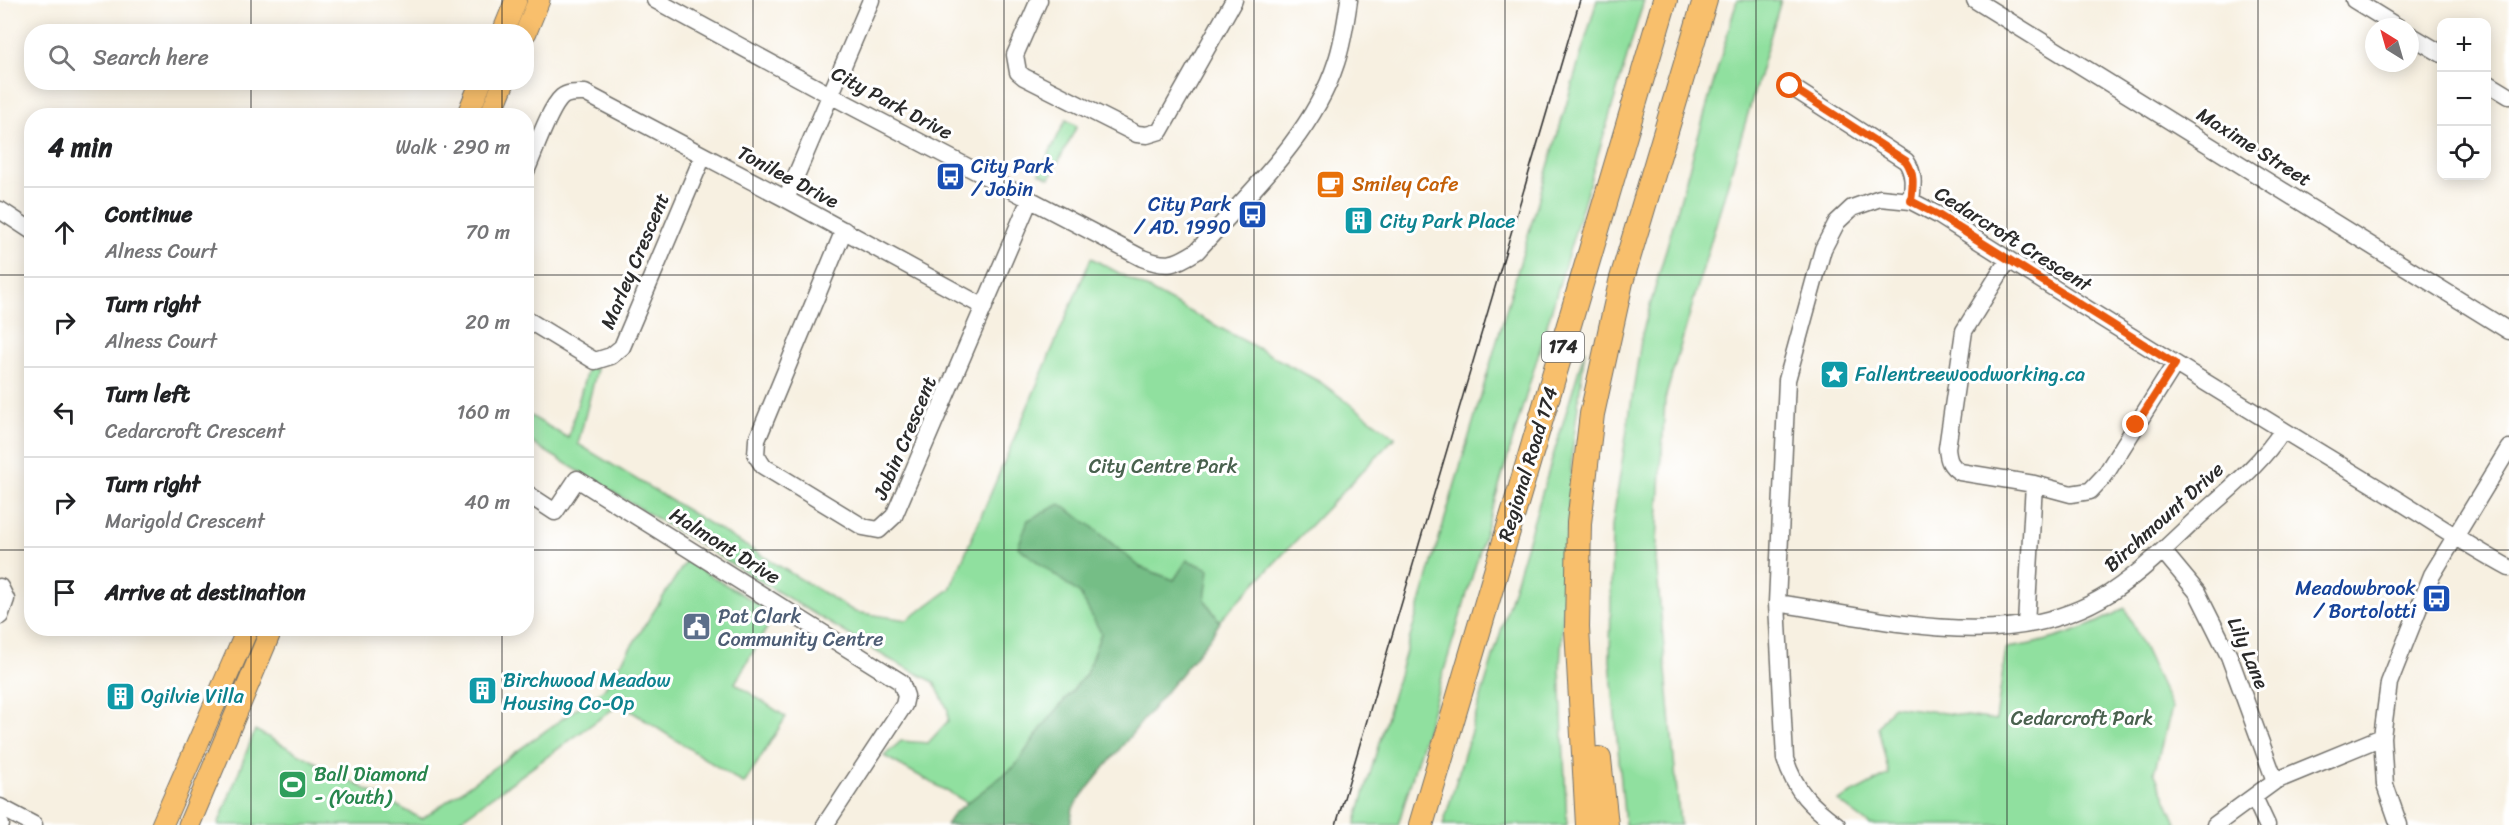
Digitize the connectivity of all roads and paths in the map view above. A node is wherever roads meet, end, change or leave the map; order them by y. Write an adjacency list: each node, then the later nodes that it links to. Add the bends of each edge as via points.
1 (516, 0): 13 (main road)
2 (539, 0): 14 (main road)
3 (655, 0): 21 (street, City Park Drive)
4 (870, 0): 21 (street)
5 (1039, 0): 6 (street, via 1015,55 1017,72 1137,134 1146,135 1160,130)
6 (1234, 0)
7 (1349, 0): 28 (street, City Park Drive, via 1336,64 1299,134 1197,251 1181,261 1155,263)
8 (1665, 0): 60 (highway, Regional Road 174 / 174)
9 (1705, 0): 41 (highway, 174, via 1621,282 1592,414)
10 (1975, 0): 36 (street, Maxime Street)
11 (2354, 0): 12 (street)
12 (2383, 18)
13 (506, 24)
14 (529, 24)
15 (2419, 40): 16 (street)
16 (2437, 51)
17 (2491, 85): 22 (street)
18 (1790, 86): 29 (street, via 1906,161 1914,178)
19 (478, 90): 23 (main road)
20 (501, 90): 24 (main road)
21 (830, 95): 27 (street); 28 (street, City Park Drive)
22 (2509, 96)
23 (470, 108)
24 (493, 108)
25 (534, 153): 26 (street, Tonilee Drive, via 561,98 569,93 585,93)
26 (703, 156): 27 (street, Tonilee Drive); 35 (street, Marley Crescent, via 622,347 595,361)
27 (786, 199): 32 (street, Tonilee Drive)
28 (1030, 199): 34 (street, Jobin Crescent)
29 (1911, 201): 33 (street, Cedarcroft Crescent); 47 (street, Cedarcroft Crescent, via 1880,198 1852,208 1837,222 1823,249 1787,380)
30 (0, 210): 31 (street)
31 (24, 226)
32 (844, 230): 34 (street, Tonilee Drive); 34 (street, Jobin Crescent, via 757,440 756,455 763,466 862,527 879,530 894,516)
33 (2008, 260): 37 (street, Cedarcroft Crescent); 40 (street, via 1964,331 1947,459 1960,472)
34 (984, 307)
35 (534, 324)
36 (2509, 331)
37 (2175, 364): 38 (street, Cedarcroft Crescent); 40 (street, via 2105,475 2090,491 2072,494)
38 (2282, 431): 43 (street, Cedarcroft Crescent); 44 (street, Birchmount Drive, via 2231,487)
39 (2509, 448): 43 (street)
40 (2034, 484): 49 (street)
41 (1582, 493): 61 (highway, 174, via 1577,628); 62 (highway, via 1595,727)
42 (534, 498): 59 (street, Halmont Drive, via 555,512 576,479 901,682 906,695 903,705)
43 (2454, 537): 45 (street, Cedarcroft Crescent); 52 (street, via 2432,575 2389,683)
44 (2163, 551): 49 (street, Birchmount Drive, via 2093,602); 53 (street, Lily Lane, via 2197,592 2232,663)
45 (2509, 568)
46 (0, 587): 48 (street, via 6,599)
47 (1777, 603): 49 (street, Birchmount Drive, via 1943,629 1994,629); 63 (street, Cedarcroft Crescent, via 1785,759 1792,781 1814,808)
48 (0, 616)
49 (2026, 624)
50 (245, 636): 57 (main road)
51 (269, 636): 58 (main road)
52 (2382, 736): 53 (street); 66 (street, via 2385,785)
53 (2275, 781): 54 (street)
54 (2254, 796): 64 (street); 65 (street)
55 (0, 807): 56 (street)
56 (34, 825)
57 (162, 825)
58 (189, 825)
59 (825, 825)
60 (1421, 825)
61 (1588, 825)
62 (1606, 825)
63 (1837, 825)
64 (2216, 825)
65 (2267, 825)
66 (2399, 825)

